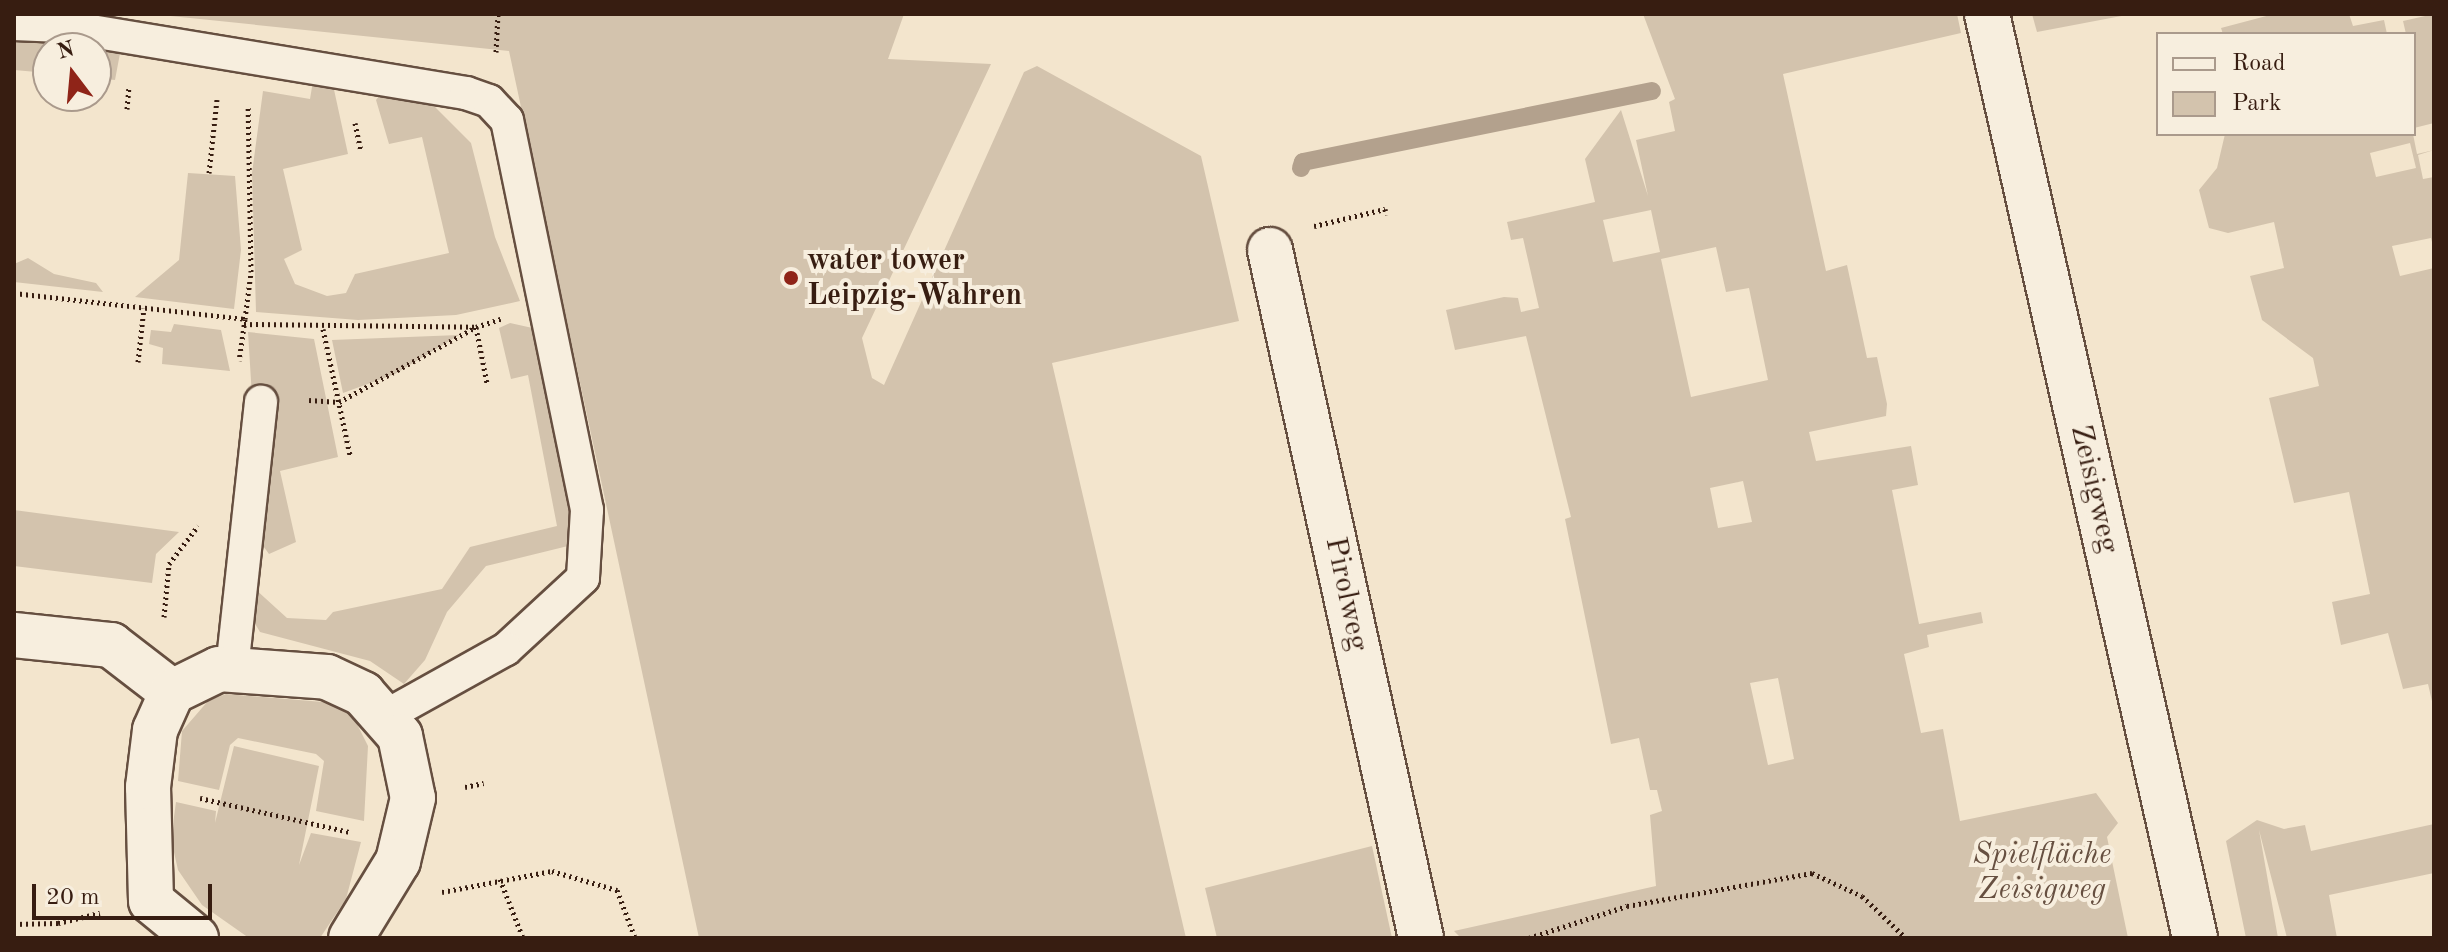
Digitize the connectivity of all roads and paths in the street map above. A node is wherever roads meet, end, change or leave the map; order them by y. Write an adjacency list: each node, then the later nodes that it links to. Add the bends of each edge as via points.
1 (14, 24): 3 (lane, via 61,26)
2 (1990, 27): 39 (street, Zeisigweg)
3 (256, 58): 9 (lane, via 489,101 507,120); 11 (path, via 245,123 251,272)
4 (216, 109): 5 (path)
5 (209, 173)
6 (1386, 215): 7 (path, via 1385,209 1322,222)
7 (1270, 250): 36 (street, Pirolweg)
8 (14, 293): 10 (path)
9 (544, 305): 12 (path); 25 (lane, via 587,510 583,578 506,649)
10 (144, 308): 11 (path); 14 (path)
11 (244, 321): 13 (path); 15 (path)
12 (476, 327): 13 (path); 16 (path); 18 (path)
13 (323, 329): 18 (path)
14 (138, 362)
15 (239, 367)
16 (487, 383)
17 (261, 402): 23 (lane)
18 (339, 402): 19 (path)
19 (350, 455)
20 (208, 518): 21 (path, via 176,548 169,564)
21 (162, 630)
22 (14, 635): 24 (street, via 111,645)
23 (232, 669): 24 (street, via 195,677); 25 (street, via 327,677 363,694)
24 (172, 692): 26 (street, via 155,730)
25 (384, 717): 27 (street, via 400,736 413,798)
26 (148, 787): 27 (path); 30 (street)
27 (402, 843): 33 (street, via 398,861)
28 (500, 879): 29 (path); 34 (path); 35 (path, via 552,871 617,890)
29 (427, 897)
30 (151, 901): 31 (path, via 58,923); 32 (street)
31 (14, 924)
32 (196, 938)
33 (351, 938)
34 (523, 938)
35 (635, 938)
36 (1421, 938)
37 (1529, 938): 38 (path, via 1627,906 1812,873 1862,896)
38 (1906, 938)
39 (2195, 938)

